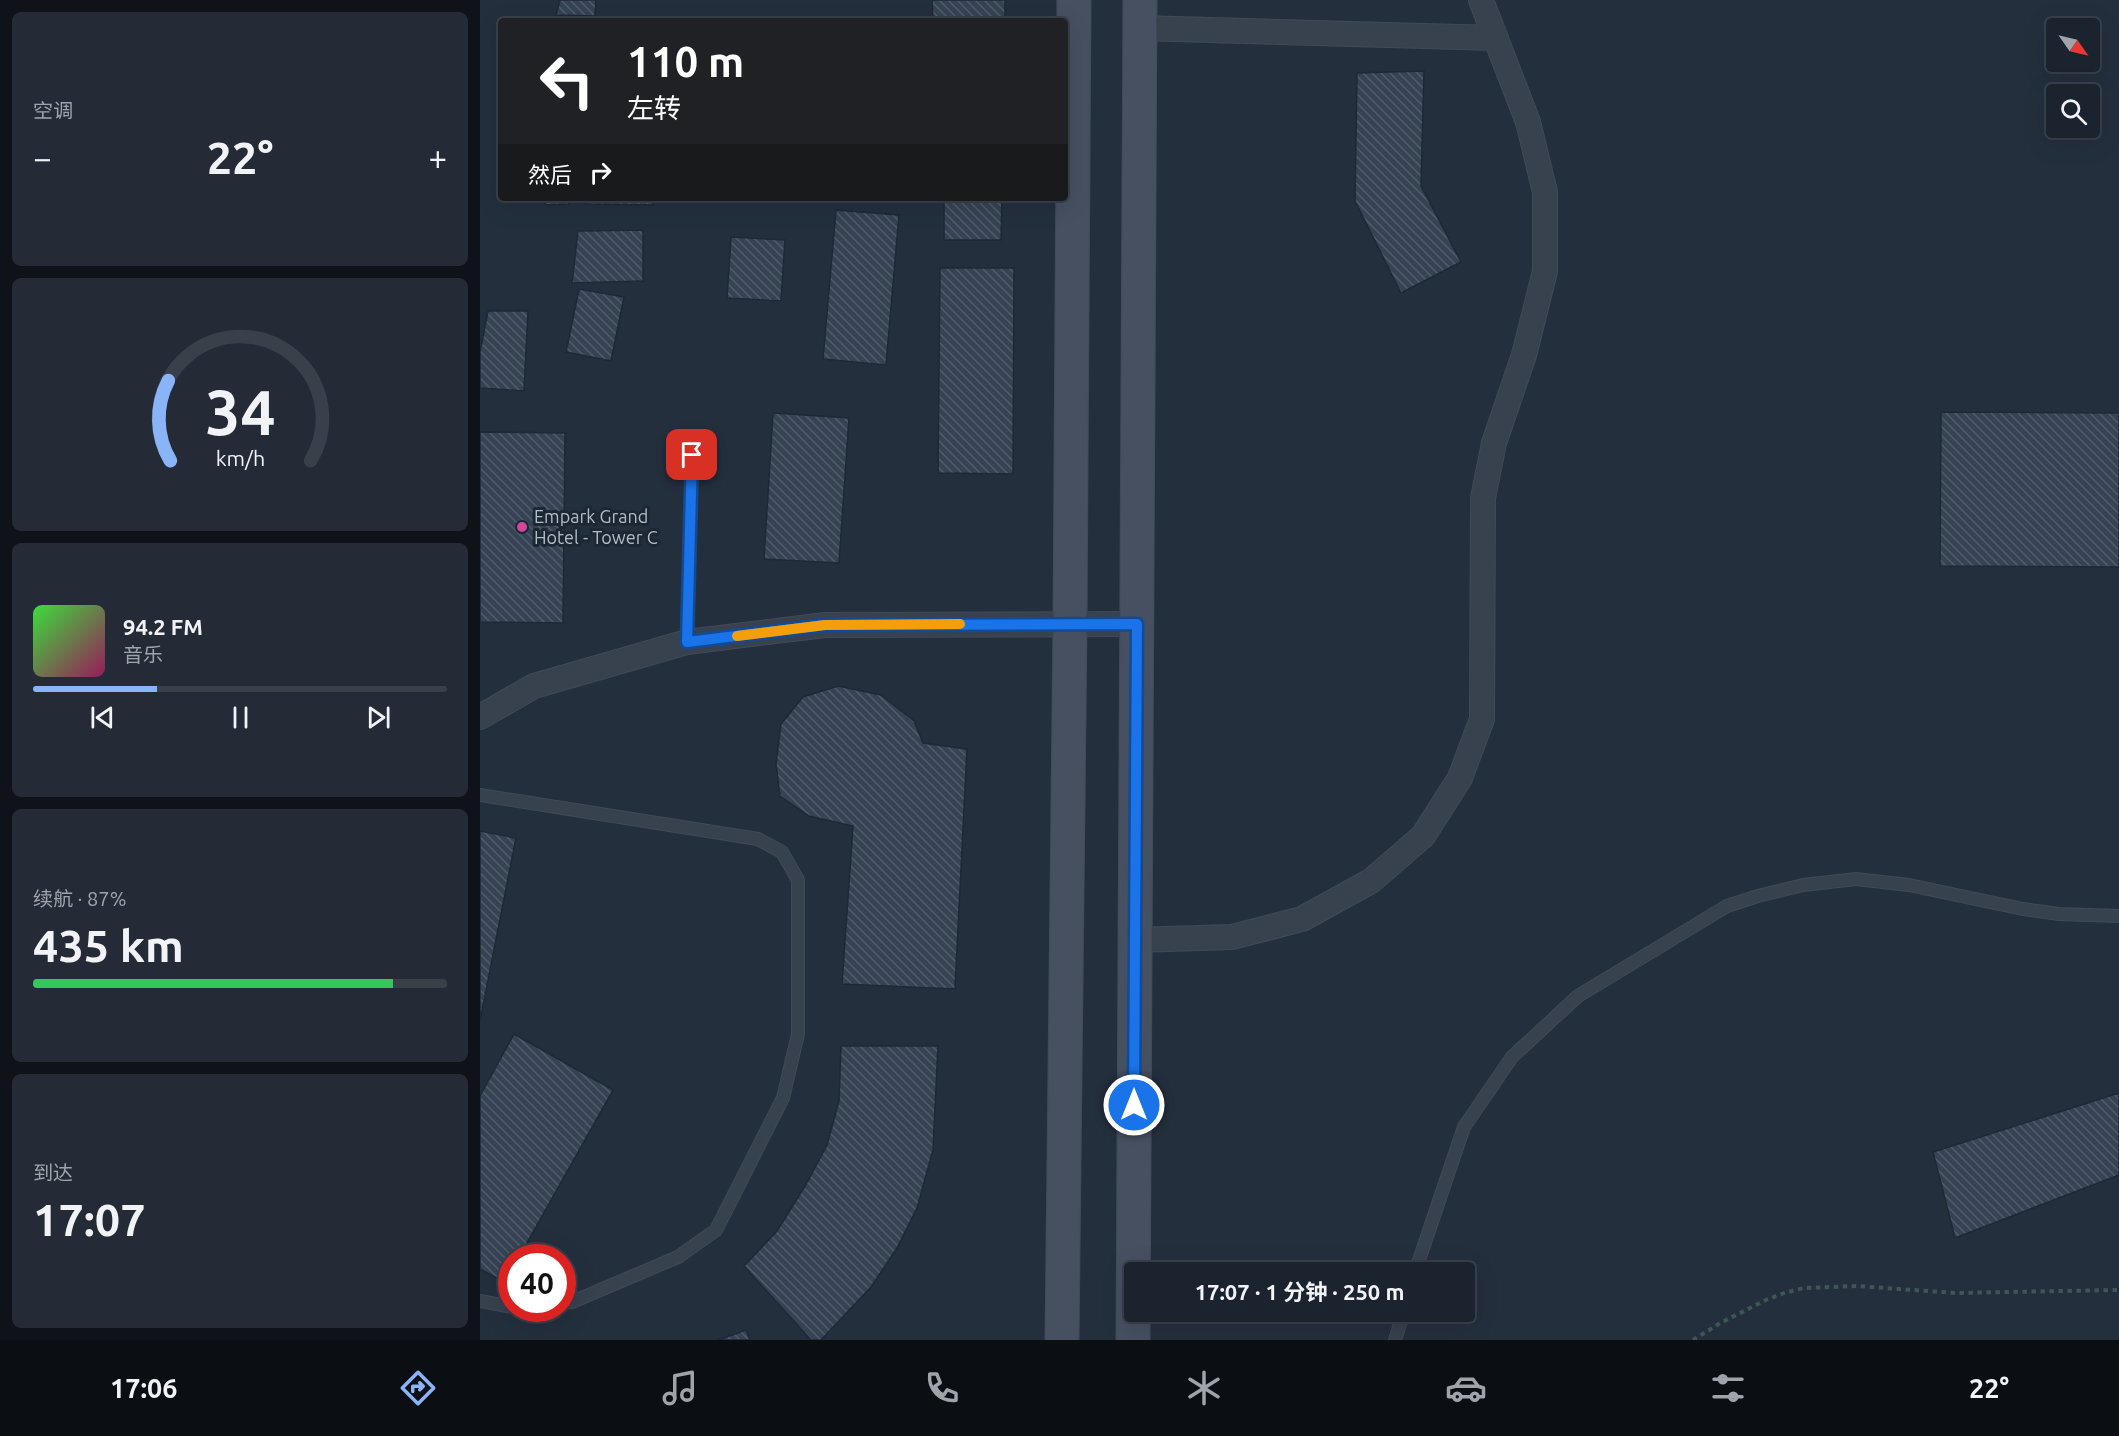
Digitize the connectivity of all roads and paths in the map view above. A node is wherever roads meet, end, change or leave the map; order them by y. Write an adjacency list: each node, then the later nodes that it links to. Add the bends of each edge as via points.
1 (1074, 0): 6 (street)
2 (1481, 0): 4 (street)
3 (1140, 14): 4 (street); 7 (street)
4 (1496, 38): 12 (street, via 1528,122 1545,192 1545,271 1524,355 1494,443 1483,498 1482,719 1460,778 1423,836 1371,881 1302,919 1232,937)
5 (692, 455): 8 (lane)
6 (1070, 623): 7 (street); 8 (street, via 825,625); 19 (street)
7 (1137, 624): 12 (street)
8 (687, 642): 9 (street, via 534,686)
9 (480, 717)
10 (480, 795): 15 (lane, via 759,839 782,852 798,880 796,1045 783,1098 716,1230 678,1257)
11 (2119, 916): 13 (lane, via 2023,909 1910,885 1856,879 1803,885 1727,906 1578,996 1512,1057 1464,1127)
12 (1135, 940): 20 (street)
13 (1418, 1262)
14 (2119, 1290): 22 (path, via 1955,1293 1857,1286 1804,1288 1766,1300)
15 (576, 1300)
16 (480, 1301): 17 (lane)
17 (498, 1304)
18 (1401, 1322): 21 (lane)
19 (1062, 1340)
20 (1133, 1340)
21 (1395, 1340)
22 (1693, 1340)

